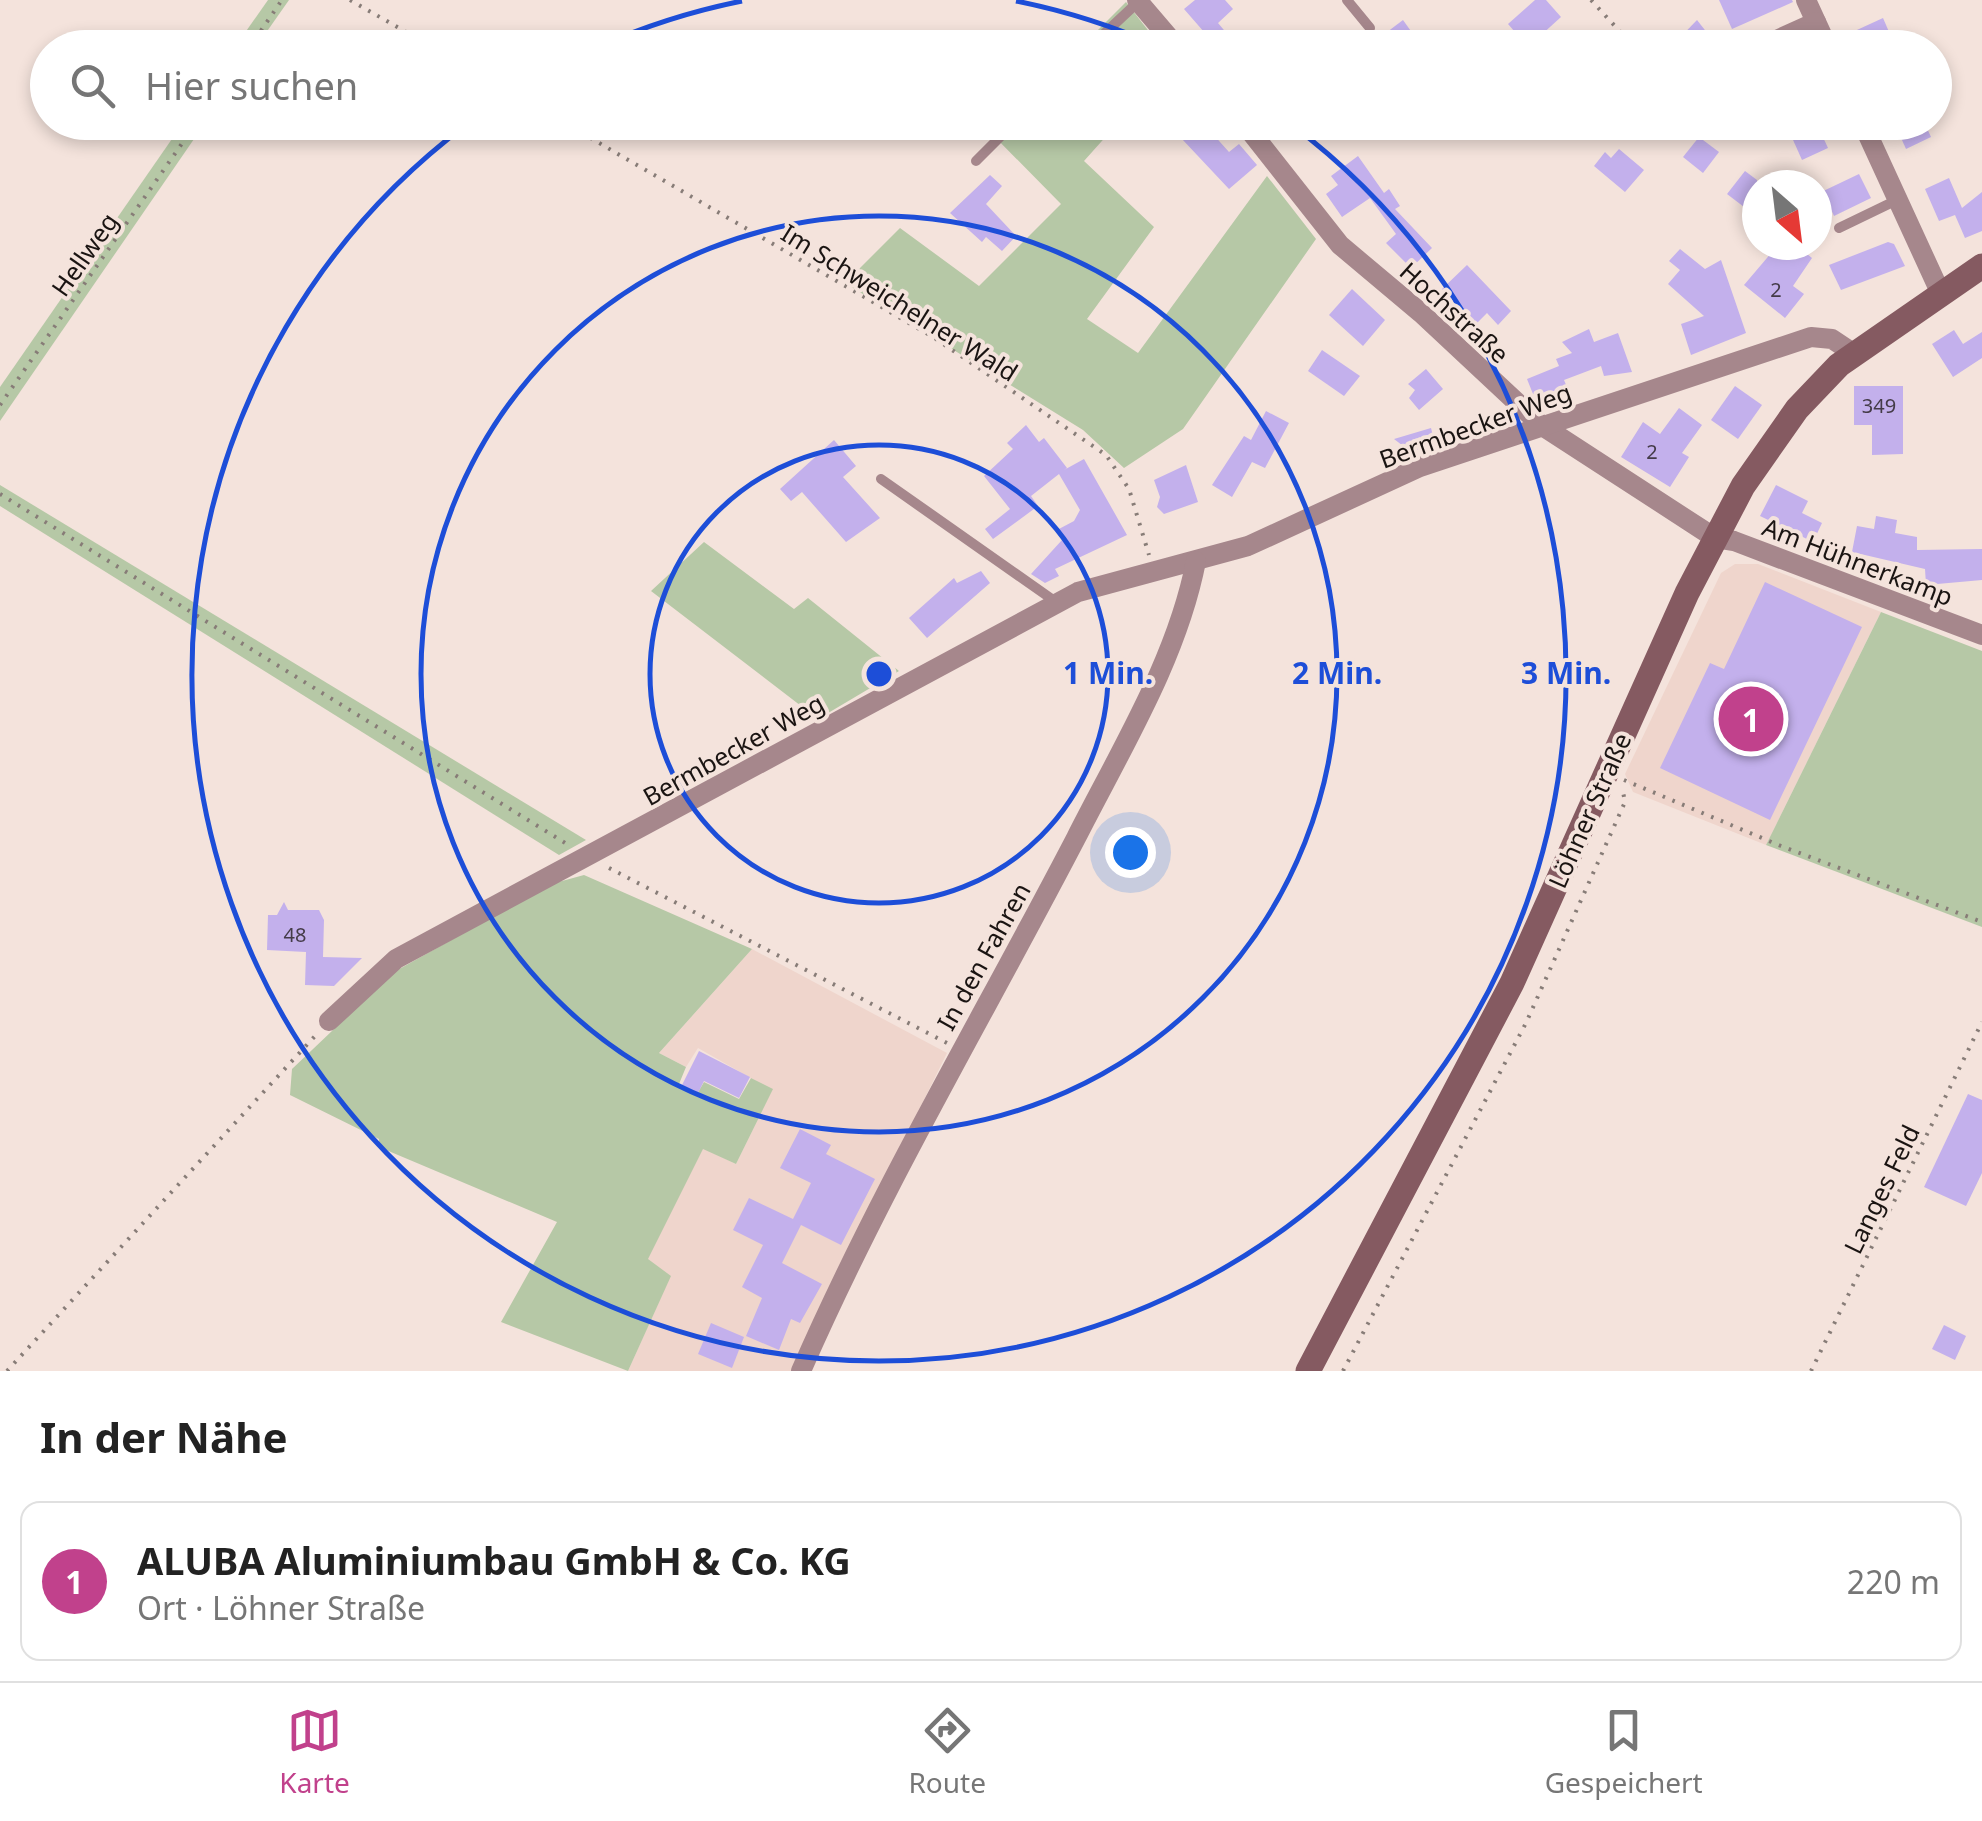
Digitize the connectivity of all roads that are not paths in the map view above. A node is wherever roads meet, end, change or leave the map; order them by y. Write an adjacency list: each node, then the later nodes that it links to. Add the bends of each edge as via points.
1 (1138, 0): 6 (lane); 7 (street)
2 (1348, 0): 5 (lane)
3 (1806, 0): 4 (street)
4 (1816, 22): 8 (street); 9 (street)
5 (1370, 28)
6 (1107, 30)
7 (1163, 30)
8 (1798, 30)
9 (1820, 30)
10 (997, 140): 13 (lane)
11 (1257, 140): 19 (street, Hochstraße, via 1340,245)
12 (1870, 140): 14 (street)
13 (976, 162)
14 (1897, 200): 15 (lane); 17 (street)
15 (1839, 228)
16 (1982, 266): 17 (main road, Löhner Straße)
17 (1941, 294): 18 (main road, Löhner Straße)
18 (1853, 353): 19 (street, Bermbecker Weg, via 1812,336); 21 (main road, Löhner Straße, via 1770,444)
19 (1541, 425): 21 (street, Hochstraße); 22 (street, Bermbecker Weg, via 1420,467 1248,546)
20 (882, 479): 23 (lane)
21 (1714, 538): 24 (street, Am Hühnerkamp); 27 (main road, Löhner Straße, via 1512,983)
22 (1196, 560): 23 (street, Bermbecker Weg); 26 (street, In den Fahren, via 1186,611 1132,728 960,1050)
23 (1057, 603): 25 (street, Bermbecker Weg, via 396,960)
24 (1982, 636)
25 (329, 1021)
26 (801, 1371)
27 (1308, 1371)

